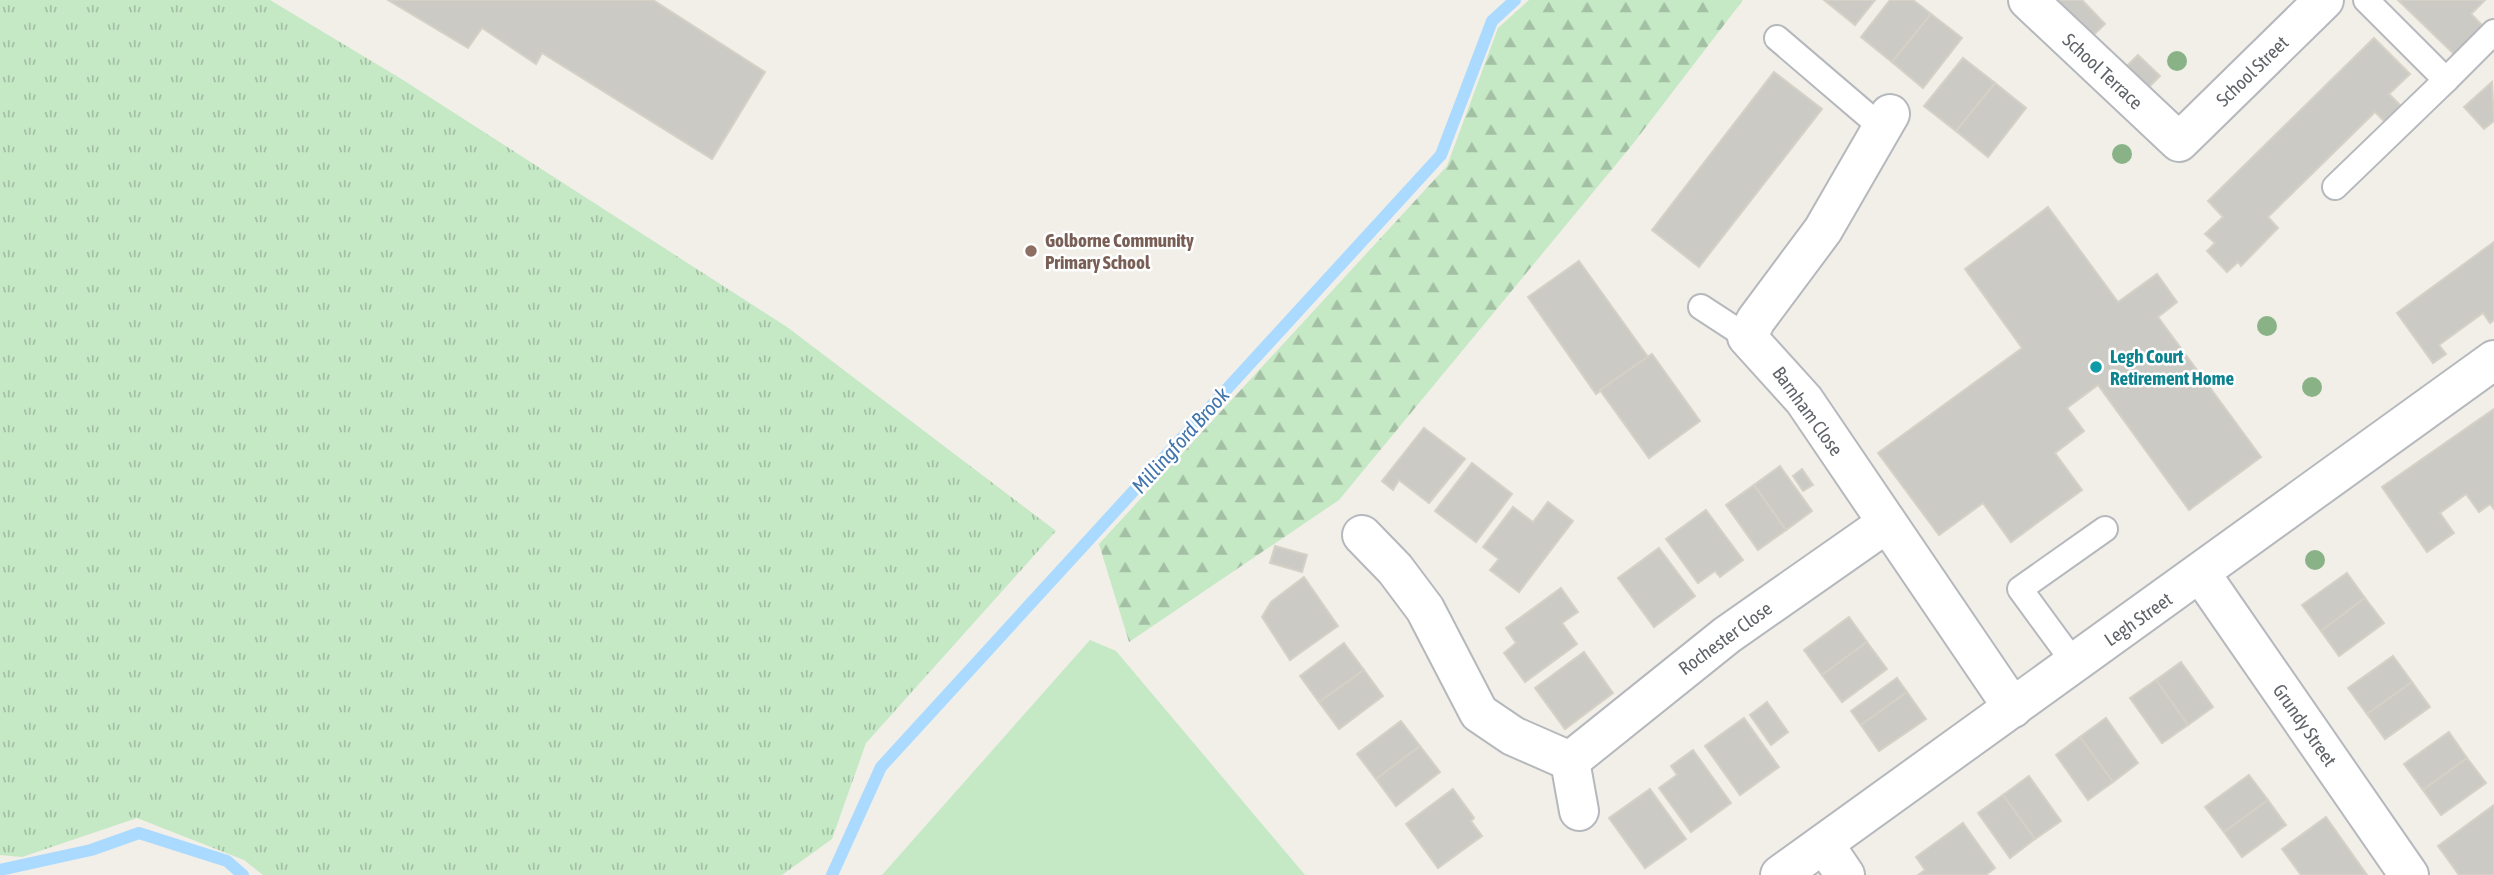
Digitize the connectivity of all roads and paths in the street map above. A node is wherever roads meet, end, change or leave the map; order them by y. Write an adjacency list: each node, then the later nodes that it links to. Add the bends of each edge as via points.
1 (2028, 0): 8 (street, School Terrace)
2 (2324, 0): 8 (street, School Street)
3 (2366, 0): 6 (lane)
4 (2494, 32): 6 (lane)
5 (1777, 38): 7 (lane)
6 (2446, 80): 9 (lane)
7 (1885, 121): 11 (street, via 1823,230)
8 (2179, 142)
9 (2335, 187)
10 (1701, 307): 11 (lane)
11 (1748, 337): 13 (street, Barnham Close, via 1804,400)
12 (2494, 360): 16 (street, Legh Street)
13 (1887, 523): 18 (street, Barnham Close); 19 (street, Rochester Close, via 1727,635)
14 (2105, 529): 17 (lane, via 2020,589)
15 (1362, 535): 19 (street, via 1418,599 1479,713 1513,736)
16 (2201, 574): 17 (street, Legh Street); 24 (street, Grundy Street)
17 (2075, 664): 18 (street, Legh Street)
18 (2013, 708): 21 (street, Legh Street)
19 (1570, 761): 20 (street)
20 (1579, 811)
21 (1824, 844): 22 (street, Legh Street); 23 (street)
22 (1780, 875)
23 (1845, 875)
24 (2409, 875)

